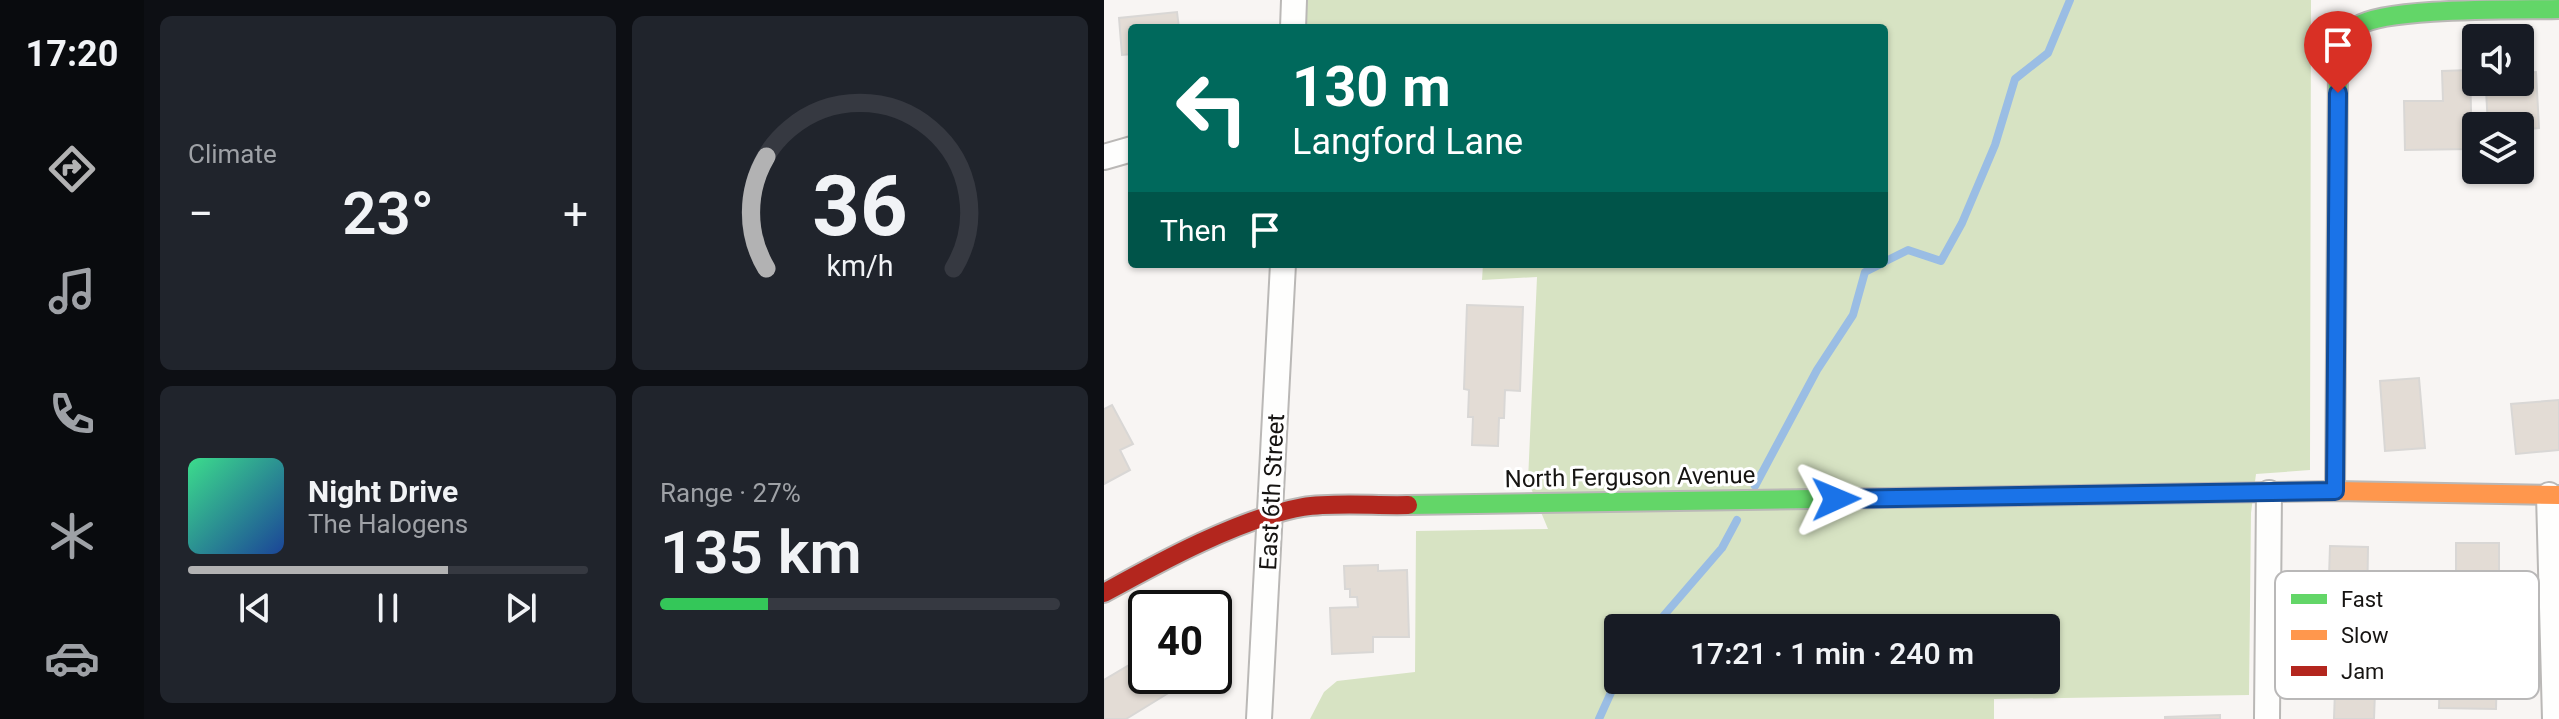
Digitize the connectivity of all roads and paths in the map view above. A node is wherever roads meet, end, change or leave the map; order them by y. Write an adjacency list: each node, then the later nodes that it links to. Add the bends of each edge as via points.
1 (1294, 0): 3 (street)
2 (2559, 9): 7 (street, via 2390,15 2369,19 2342,44)
3 (1293, 24)
4 (1128, 150): 5 (street)
5 (1104, 157)
6 (1283, 268): 10 (street, East 6th Street)
7 (2335, 491): 8 (street, North Ferguson Avenue); 9 (street, North Ferguson Avenue)
8 (2269, 493): 10 (street, North Ferguson Avenue, via 1405,504 1304,507); 13 (street)
9 (2554, 495): 14 (street)
10 (1272, 515): 11 (street, North Ferguson Avenue, via 1179,551); 12 (street, East 6th Street)
11 (1104, 593)
12 (1259, 719)
13 (2267, 719)
14 (2555, 719)

